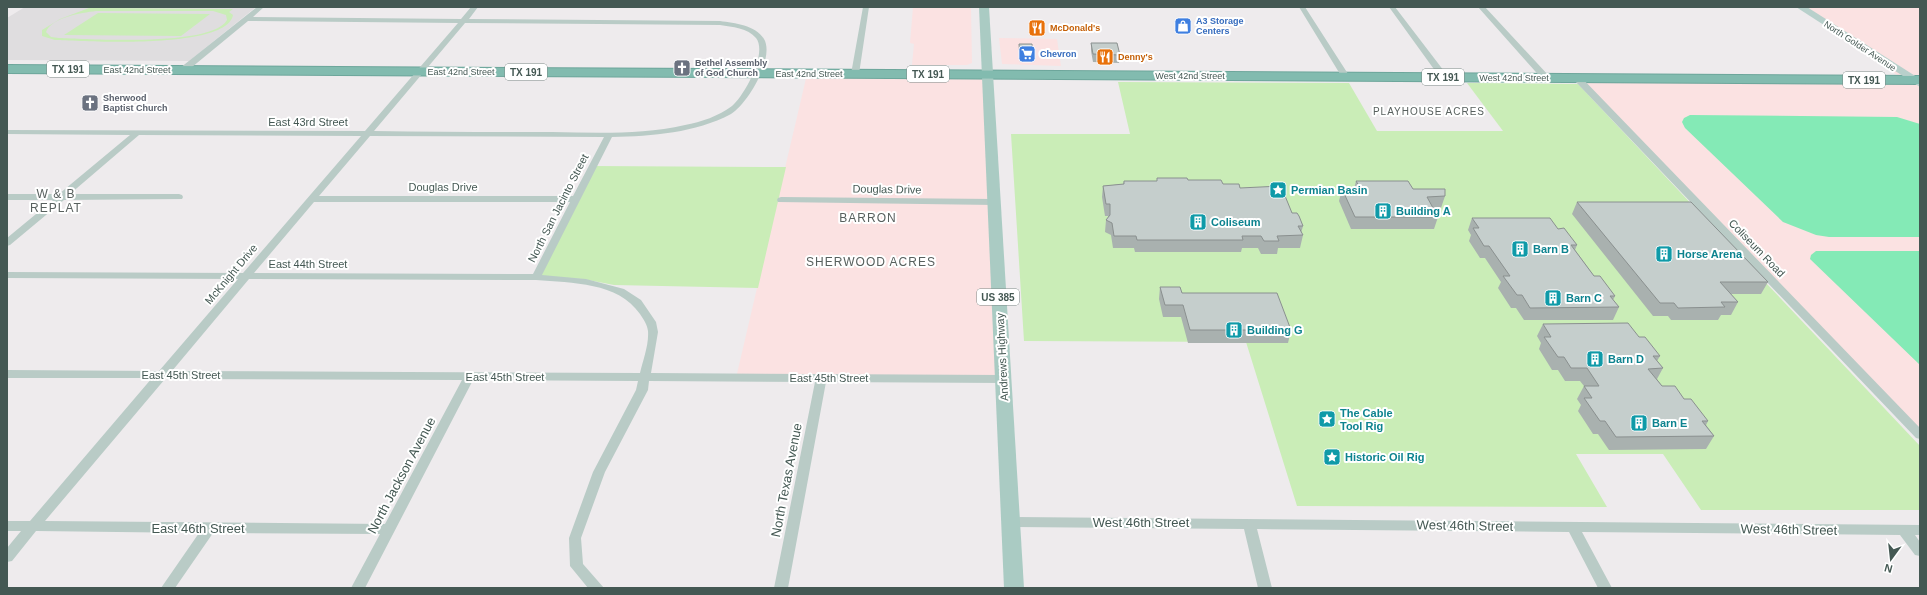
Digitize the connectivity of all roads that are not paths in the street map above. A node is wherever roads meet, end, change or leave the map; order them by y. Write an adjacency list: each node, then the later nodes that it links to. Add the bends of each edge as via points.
1 (261, 7): 9 (street)
2 (475, 7): 10 (street, McKnight Drive)
3 (866, 7): 15 (street)
4 (984, 7): 16 (main road, Andrews Highway / US 385)
5 (1302, 7): 17 (street)
6 (1392, 7): 18 (street)
7 (1481, 7): 19 (street)
8 (1801, 7): 21 (main road, North Golder Avenue)
9 (247, 19): 10 (street); 12 (street)
10 (462, 20): 13 (street, McKnight Drive); 14 (street, via 726,23 745,28 760,38 764,48)
11 (9, 70): 12 (highway, East 42nd Street / TX 191)
12 (183, 70): 13 (highway, East 42nd Street / TX 191)
13 (419, 71): 14 (highway, East 42nd Street / TX 191); 24 (street, McKnight Drive)
14 (756, 73): 15 (highway, East 42nd Street / TX 191); 25 (street, via 745,97 737,106 722,115 666,131)
15 (855, 74): 16 (highway, East 42nd Street / TX 191)
16 (987, 75): 17 (highway, West 42nd Street / TX 191); 32 (main road, Andrews Highway / US 385)
17 (1346, 77): 18 (highway, West 42nd Street / TX 191)
18 (1444, 77): 19 (highway, West 42nd Street / TX 191)
19 (1546, 78): 20 (highway, West 42nd Street / TX 191)
20 (1576, 78): 21 (highway, West 42nd Street / TX 191); 43 (street, Coliseum Road)
21 (1918, 81)
22 (7, 132): 23 (street, East 43rd Street)
23 (138, 132): 24 (street, East 43rd Street); 27 (street)
24 (366, 133): 25 (street, East 43rd Street); 29 (street, McKnight Drive)
25 (609, 134): 30 (street, North San Jacinto Street)
26 (7, 197): 27 (street)
27 (62, 197): 28 (street); 33 (street)
28 (179, 197)
29 (311, 199): 30 (street, Douglas Drive); 35 (street, McKnight Drive)
30 (576, 199): 36 (street, North San Jacinto Street)
31 (781, 200): 32 (street, Douglas Drive)
32 (994, 202): 42 (main road, Andrews Highway / US 385)
33 (7, 243)
34 (7, 275): 35 (street, East 44th Street)
35 (245, 276): 36 (street, East 44th Street); 38 (street, McKnight Drive)
36 (536, 278): 40 (street, North San Jacinto Street, via 599,284 620,291 637,302 651,322 653,332)
37 (7, 374): 38 (street, East 45th Street)
38 (161, 375): 39 (street, East 45th Street); 48 (street, McKnight Drive)
39 (469, 377): 40 (street, East 45th Street); 50 (street, North Jackson Avenue)
40 (645, 378): 41 (street, East 45th Street); 57 (street, North San Jacinto Street, via 642,390 599,472 575,538 577,566)
41 (821, 378): 42 (street, East 45th Street); 58 (street, North Texas Avenue)
42 (1003, 379): 44 (main road, Andrews Highway / US 385)
43 (1920, 435)
44 (1010, 522): 45 (street, West 46th Street); 59 (main road, Andrews Highway / US 385)
45 (1249, 523): 47 (street, West 46th Street); 60 (street)
46 (7, 526): 48 (street, East 46th Street)
47 (1572, 526): 51 (street, West 46th Street); 61 (street)
48 (33, 527): 49 (street, East 46th Street); 54 (street, McKnight Drive)
49 (209, 528): 50 (street, East 46th Street); 55 (street)
50 (389, 529): 56 (street, North Jackson Avenue)
51 (1903, 530): 52 (street, West 46th Street); 53 (street)
52 (1920, 530)
53 (1920, 551)
54 (7, 557)
55 (168, 588)
56 (358, 588)
57 (597, 588)
58 (781, 588)
59 (1014, 588)
60 (1265, 588)
61 (1605, 588)

